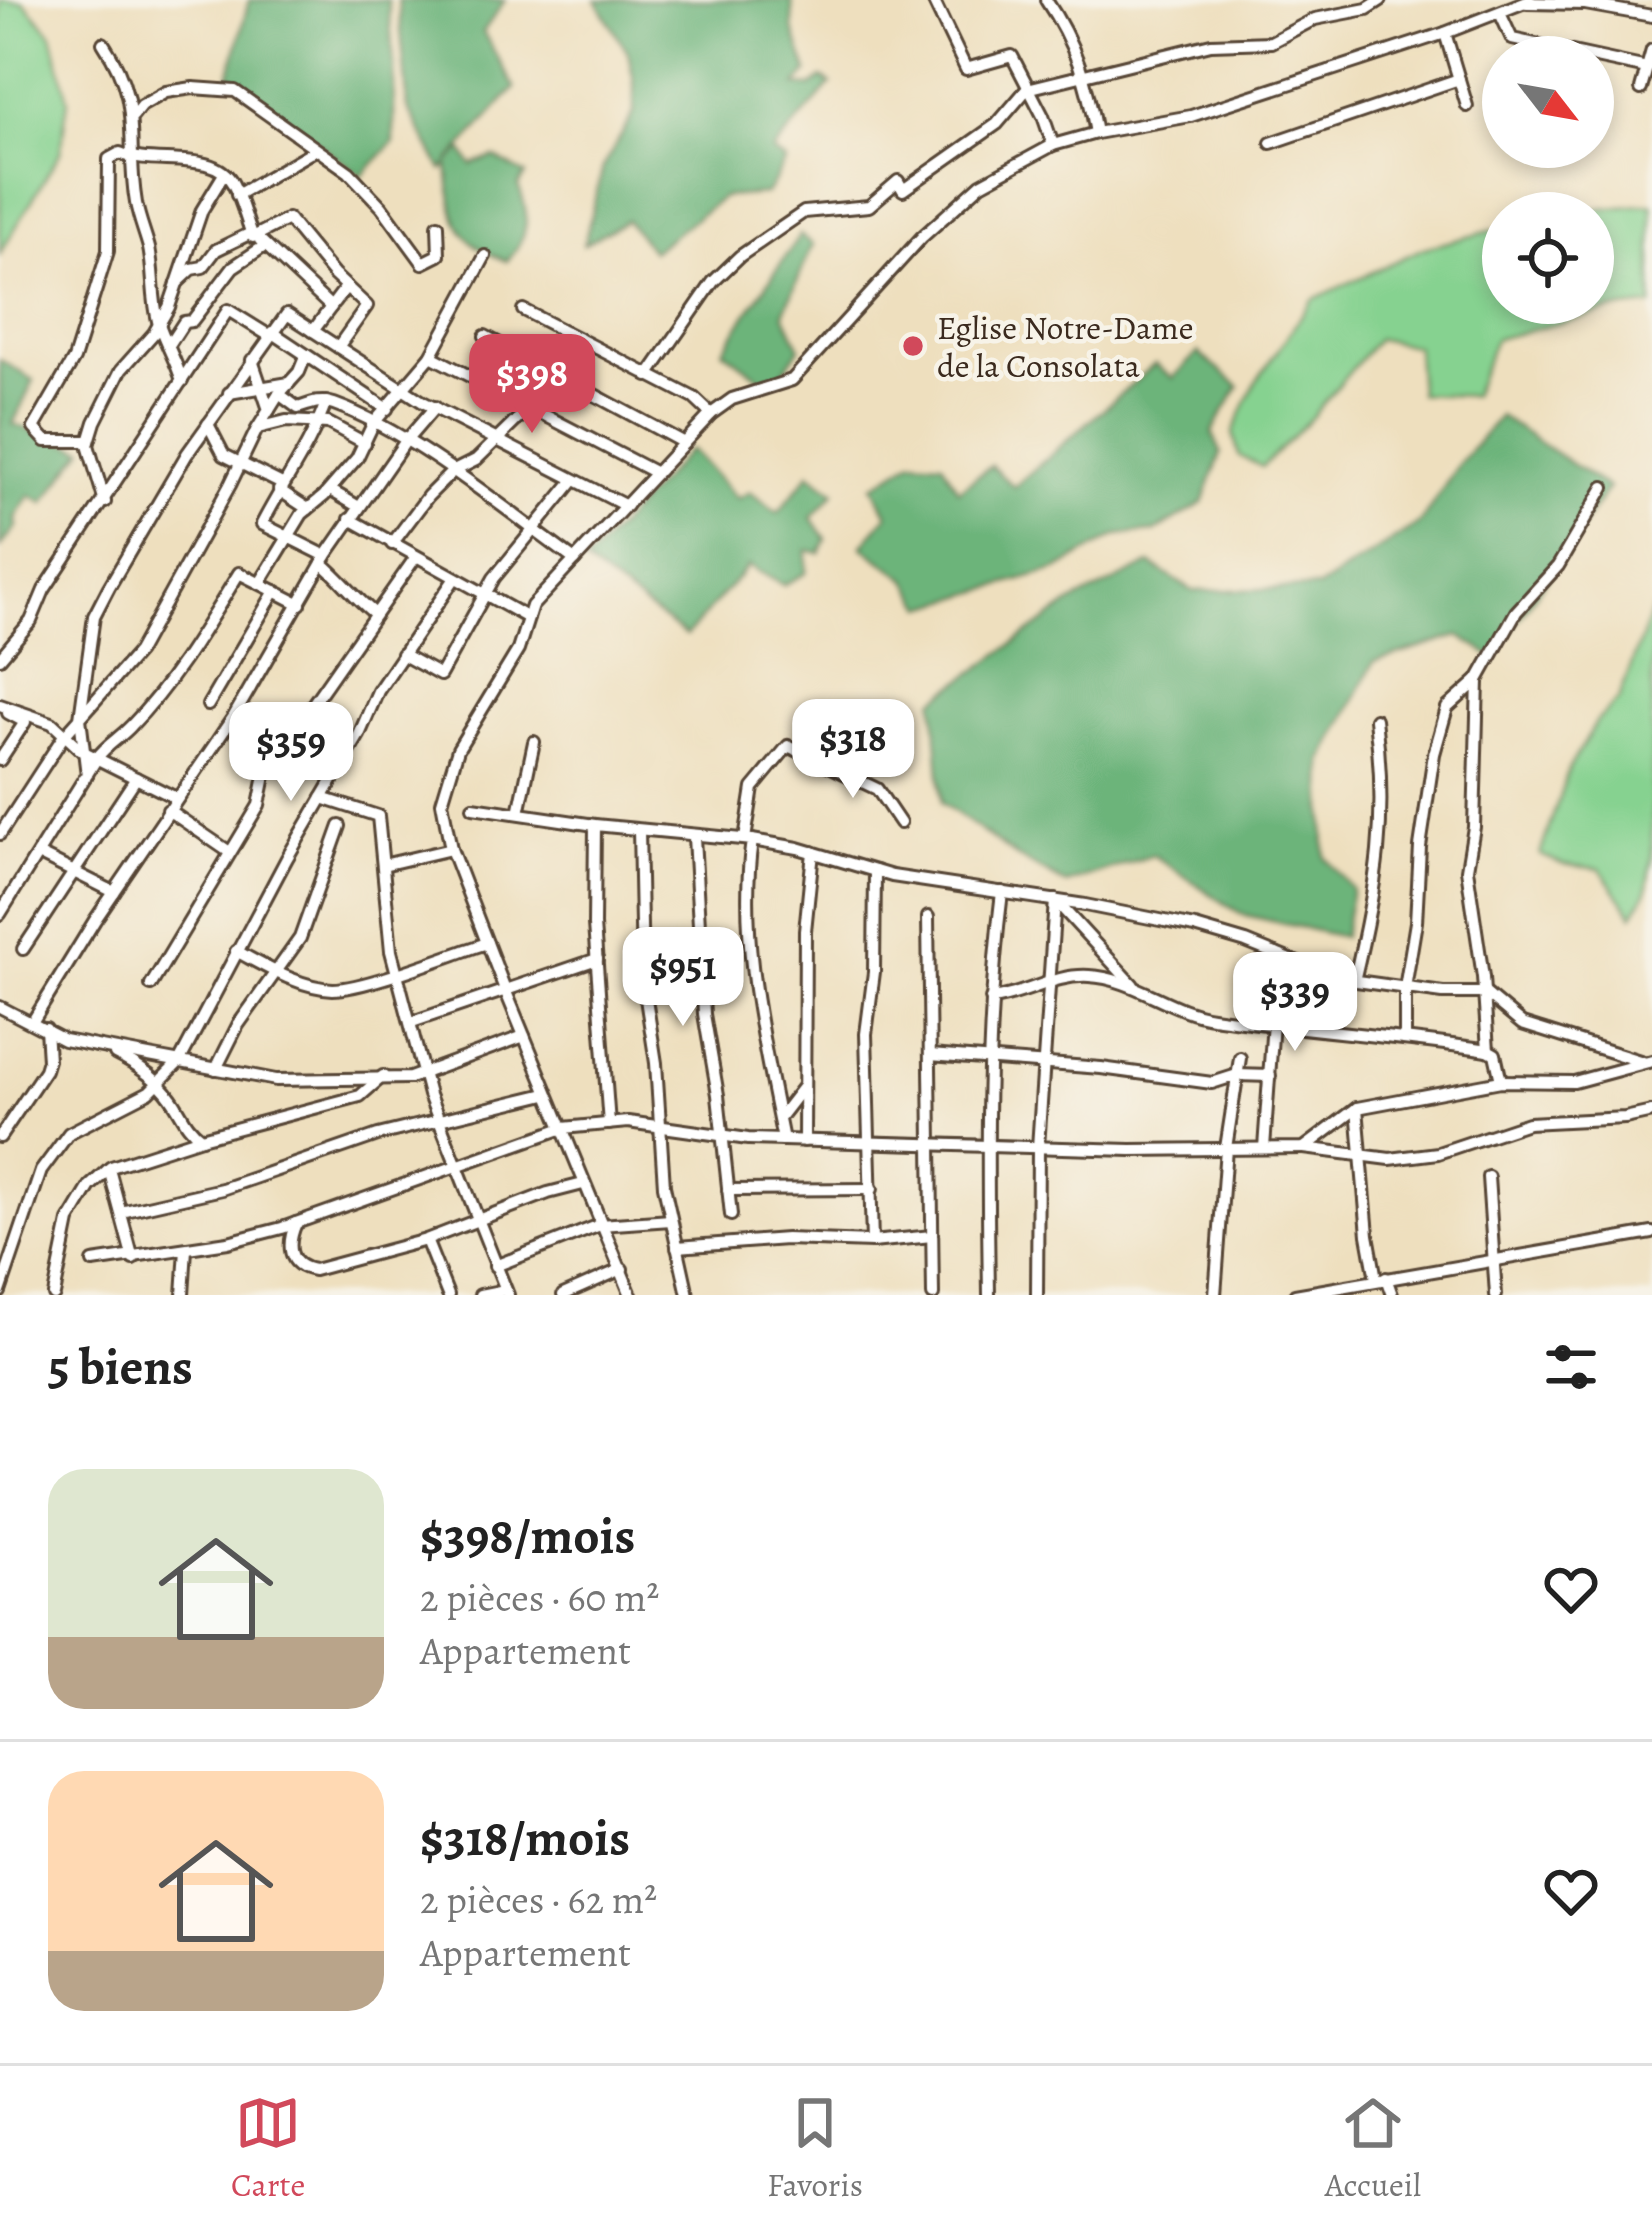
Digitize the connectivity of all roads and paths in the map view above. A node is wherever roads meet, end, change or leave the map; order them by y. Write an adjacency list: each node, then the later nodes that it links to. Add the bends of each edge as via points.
1 (933, 0): 14 (street, via 966,69 1012,56)
2 (1046, 0): 12 (street)
3 (1382, 0): 12 (street, via 1271,42 1211,44)
4 (1528, 2): 5 (street); 6 (street)
5 (1622, 5): 7 (street)
6 (1500, 13): 8 (street); 11 (street, via 1511,39)
7 (1652, 16)
8 (1445, 32): 13 (street); 18 (street, via 1191,116)
9 (103, 43): 17 (street)
10 (1652, 50): 11 (street)
11 (1647, 68): 15 (street)
12 (1084, 73): 14 (street); 18 (street)
13 (1459, 79): 16 (street); 19 (street)
14 (1027, 89): 20 (street); 45 (street, via 997,124 903,190 898,181 869,206 803,212 740,256)
15 (1641, 89)
16 (1467, 106)
17 (133, 116): 21 (street, via 166,92 219,88 235,91); 22 (street)
18 (1096, 133): 20 (street)
19 (1271, 143)
20 (1053, 145): 57 (street, via 981,184 922,237 792,380)
21 (315, 150): 24 (street); 25 (street, via 350,172 423,263 439,254)
22 (134, 160): 23 (street, via 206,164); 33 (street); 63 (street, via 119,153 109,159 108,251 74,359 34,428 46,442)
23 (224, 174): 24 (street); 28 (street)
24 (237, 195): 26 (street)
25 (438, 225)
26 (258, 238): 28 (street, via 216,250); 29 (street, via 288,219); 30 (street); 32 (street)
27 (485, 256): 42 (street)
28 (174, 285): 33 (street)
29 (346, 286): 30 (street); 40 (street, via 367,306)
30 (331, 307): 34 (street)
31 (523, 310): 38 (street)
32 (192, 321): 35 (street); 39 (street)
33 (159, 322): 39 (street); 63 (street, via 121,370)
34 (314, 331): 36 (street, via 292,314); 40 (street)
35 (213, 333): 36 (street, via 228,310); 46 (street)
36 (271, 334): 41 (street); 43 (street)
37 (485, 336): 44 (street)
38 (580, 339): 44 (street); 45 (street)
39 (169, 345): 46 (street)
40 (338, 347): 49 (street)
41 (306, 355): 47 (street); 55 (street)
42 (430, 356): 49 (street); 54 (street)
43 (252, 360): 48 (street); 50 (street)
44 (554, 374): 54 (street); 66 (street)
45 (648, 376): 57 (street)
46 (182, 381): 74 (street)
47 (289, 383): 48 (street); 51 (street)
48 (264, 388): 50 (street); 56 (street)
49 (404, 390): 53 (street); 55 (street)
50 (229, 393): 59 (street)
51 (279, 394): 52 (street, via 298,408); 56 (street)
52 (326, 403): 58 (street); 60 (street)
53 (435, 407): 62 (street); 65 (street)
54 (530, 408): 62 (street); 69 (street)
55 (387, 409): 60 (street)
56 (269, 410): 61 (street)
57 (711, 414): 66 (street)
58 (319, 423): 61 (street); 64 (street); 71 (street)
59 (208, 424): 67 (street, via 224,455); 97 (street, via 94,616)
60 (373, 424): 64 (street); 65 (street)
61 (258, 428): 67 (street)
62 (497, 439): 68 (street); 70 (street)
63 (89, 441): 74 (street)
64 (364, 442): 73 (street)
65 (404, 442): 68 (street); 76 (street)
66 (684, 443): 69 (street)
67 (240, 464): 71 (street); 97 (street, via 138,652)
68 (452, 472): 79 (street); 81 (street)
69 (656, 473): 75 (street)
70 (574, 480): 75 (street); 79 (street)
71 (281, 487): 77 (street); 80 (street, via 262,524)
72 (1604, 488): 94 (street)
73 (330, 490): 76 (street); 77 (street)
74 (105, 502): 93 (street)
75 (626, 506): 84 (street)
76 (359, 507): 78 (street)
77 (308, 509): 80 (street)
78 (350, 519): 81 (street); 83 (street)
79 (536, 532): 84 (street); 88 (street)
80 (291, 536): 83 (street); 86 (street)
81 (392, 544): 82 (street)
82 (415, 558): 85 (street); 90 (street)
83 (324, 559): 89 (street); 90 (street)
84 (575, 560): 91 (street)
85 (455, 578): 88 (street); 92 (street)
86 (260, 583): 87 (street); 102 (street, via 239,573 177,669)
87 (275, 591): 89 (street); 95 (street)
88 (485, 596): 91 (street); 92 (street, via 440,675)
89 (300, 604): 106 (street)
90 (374, 614): 119 (street, via 266,771 259,805)
91 (528, 618): 118 (street, via 518,650 458,749 442,802)
92 (402, 654): 107 (street)
93 (0, 658)
94 (1478, 680): 141 (street, via 1447,708 1434,754); 143 (street, via 1467,869)
95 (208, 705)
96 (0, 706): 99 (street, via 52,723); 103 (street, via 25,722)
97 (80, 718): 99 (street); 101 (street)
98 (1375, 719): 138 (street, via 1382,842)
99 (63, 737): 101 (street); 115 (street)
100 (534, 742): 110 (street)
101 (82, 751): 102 (street); 104 (street)
102 (98, 758): 104 (street); 105 (street)
103 (0, 760)
104 (87, 775): 121 (street)
105 (136, 778): 106 (street); 123 (street)
106 (176, 798): 109 (street)
107 (322, 798): 122 (street, via 378,816); 132 (street)
108 (473, 807): 110 (street)
109 (168, 810): 119 (street); 125 (street)
110 (519, 813): 112 (street)
111 (900, 824): 117 (street, via 877,789 788,746 753,788)
112 (595, 825): 114 (street); 134 (street)
113 (340, 826): 136 (street, via 300,938)
114 (639, 830): 116 (street); 174 (street, via 642,973)
115 (0, 834)
116 (694, 837): 117 (street); 176 (street, via 704,1015)
117 (749, 839): 120 (street); 171 (street, via 746,890)
118 (452, 849): 122 (street); 130 (street)
119 (228, 851): 139 (street)
120 (813, 852): 124 (street); 167 (street)
121 (40, 855): 123 (street); 128 (street)
122 (383, 865): 135 (street)
123 (75, 872): 125 (street); 131 (street)
124 (875, 872): 126 (street); 181 (street, via 866,1034)
125 (114, 892): 146 (street)
126 (1002, 892): 127 (street); 144 (street)
127 (1055, 900): 133 (street, via 1195,927); 137 (street); 140 (street)
128 (0, 914)
129 (928, 917): 154 (street)
130 (488, 943): 135 (street); 142 (street)
131 (22, 949)
132 (236, 952): 136 (street); 157 (street)
133 (1276, 954): 138 (street); 148 (street)
134 (597, 959): 142 (street); 173 (street)
135 (397, 972): 136 (street, via 332,989); 147 (street)
136 (278, 973): 160 (street)
137 (1049, 980): 140 (street, via 1089,976); 144 (street); 159 (street)
138 (1354, 981): 141 (street)
139 (151, 985)
140 (1133, 985): 148 (street, via 1206,1016)
141 (1405, 988): 143 (street); 151 (street)
142 (506, 992): 147 (street); 150 (street)
143 (1485, 993): 153 (street); 158 (street, via 1522,1024)
144 (991, 999): 156 (street)
145 (0, 1006): 146 (street)
146 (33, 1021): 149 (street)
147 (412, 1022): 161 (street)
148 (1273, 1022): 151 (street); 164 (street)
149 (46, 1029): 152 (street); 177 (street, via 45,1070)
150 (524, 1036): 161 (street); 168 (street)
151 (1405, 1037): 153 (street)
152 (102, 1047): 157 (street); 166 (street)
153 (1488, 1050): 165 (street)
154 (930, 1054): 156 (street); 182 (street)
155 (1240, 1058): 162 (street)
156 (988, 1061): 159 (street); 183 (street)
157 (179, 1062): 160 (street); 166 (street)
158 (1649, 1062): 165 (street, via 1574,1082)
159 (1043, 1064): 162 (street, via 1212,1083); 184 (street)
160 (216, 1069): 163 (street, via 276,1080)
161 (425, 1074): 163 (street); 172 (street)
162 (1237, 1075): 164 (street); 185 (street)
163 (383, 1076): 178 (street, via 360,1096)
164 (1270, 1076): 186 (street)
165 (1501, 1081): 169 (street)
166 (158, 1084): 178 (street); 213 (street, via 61,1142 32,1192)
167 (805, 1084): 171 (street); 180 (street)
168 (547, 1094): 172 (street); 175 (street)
169 (1357, 1108): 187 (street); 188 (street)
170 (1652, 1112): 188 (street, via 1528,1123 1390,1160)
171 (779, 1118): 179 (street)
172 (439, 1123): 189 (street); 195 (street)
173 (609, 1124): 174 (street); 175 (street)
174 (662, 1127): 176 (street); 198 (street)
175 (563, 1128): 189 (street); 192 (street)
176 (721, 1135): 179 (street); 194 (street)
177 (0, 1137)
178 (201, 1138): 190 (street)
179 (783, 1140): 180 (street)
180 (804, 1141): 181 (street)
181 (872, 1142): 182 (street); 193 (street)
182 (931, 1144): 183 (street); 202 (street)
183 (986, 1146): 184 (street); 224 (street)
184 (1038, 1147): 185 (street); 225 (street)
185 (1226, 1148): 186 (street); 226 (street)
186 (1264, 1148): 187 (street)
187 (1304, 1148): 188 (street)
188 (1359, 1152): 212 (street)
189 (455, 1168): 197 (street); 199 (street)
190 (109, 1169): 195 (street); 216 (street, via 69,1221)
191 (1488, 1177): 208 (street)
192 (583, 1184): 197 (street); 200 (street)
193 (872, 1189): 194 (street); 204 (street)
194 (728, 1190): 196 (street)
195 (121, 1212): 207 (street)
196 (731, 1215)
197 (475, 1219): 203 (street); 210 (street)
198 (671, 1220): 200 (street); 205 (street)
199 (296, 1223): 203 (street, via 288,1247 314,1270); 206 (street)
200 (600, 1225): 210 (street); 211 (street)
201 (1652, 1233): 208 (street)
202 (932, 1236): 204 (street); 223 (street)
203 (426, 1240): 218 (street)
204 (872, 1243): 205 (street)
205 (677, 1247): 222 (street)
206 (186, 1250): 207 (street); 217 (street)
207 (133, 1258): 209 (street)
208 (1495, 1260): 212 (street); 229 (street)
209 (93, 1262)
210 (495, 1266): 214 (street)
211 (622, 1269): 220 (street); 221 (street)
212 (1381, 1278): 215 (street); 228 (street)
213 (0, 1292)
214 (507, 1292): 219 (street)
215 (1320, 1293): 227 (street)
216 (54, 1295)
217 (183, 1295)
218 (448, 1295)
219 (480, 1295)
220 (562, 1295)
221 (631, 1295)
222 (688, 1295)
223 (934, 1295)
224 (989, 1295)
225 (1037, 1295)
226 (1215, 1295)
227 (1295, 1295)
228 (1392, 1295)
229 (1496, 1295)

